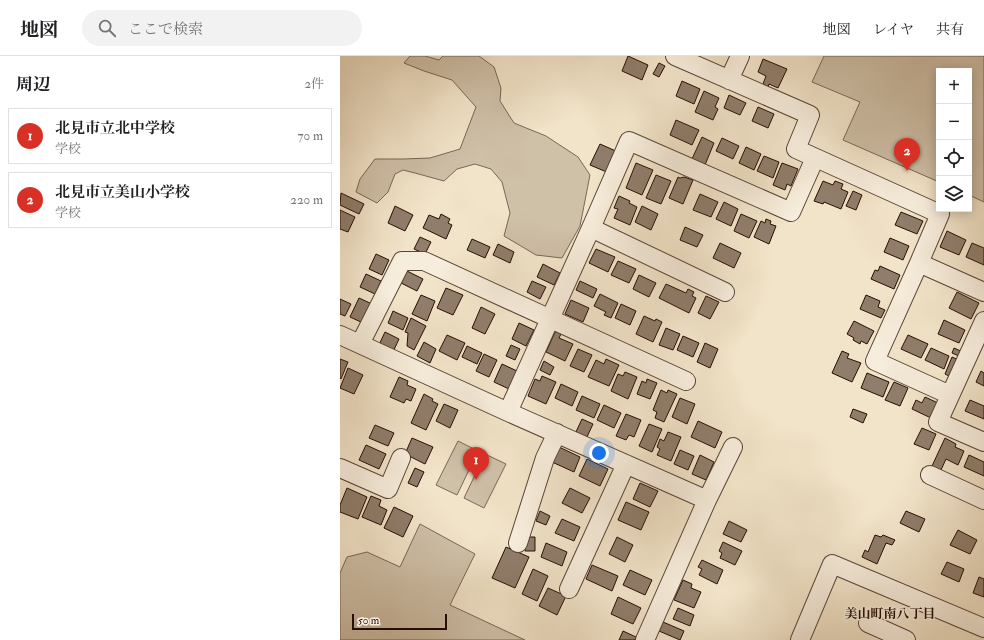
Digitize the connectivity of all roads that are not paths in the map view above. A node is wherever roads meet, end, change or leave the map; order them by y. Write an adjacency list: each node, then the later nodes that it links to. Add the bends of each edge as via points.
1 (675, 56): 3 (street)
2 (740, 56): 3 (street)
3 (729, 80): 4 (street, via 810,115 796,149)
4 (815, 158): 5 (street, via 791,212 629,141); 6 (street, via 940,214)
5 (591, 228): 7 (street); 9 (street)
6 (919, 263): 8 (street); 14 (street, via 875,361)
7 (725, 292)
8 (984, 292)
9 (550, 319): 12 (street, via 424,261 402,261); 13 (street); 15 (street)
10 (984, 321): 14 (street)
11 (340, 335): 12 (street)
12 (360, 344): 15 (street)
13 (686, 381)
14 (950, 395): 17 (street, via 938,422)
15 (508, 412): 16 (street)
16 (557, 433): 20 (street); 25 (street, via 545,458)
17 (984, 442)
18 (733, 447): 23 (street)
19 (401, 458): 21 (street, via 388,489)
20 (626, 464): 23 (street); 26 (street)
21 (340, 468)
22 (930, 475): 24 (street)
23 (707, 500): 30 (street)
24 (984, 500)
25 (518, 543)
26 (569, 589)
27 (868, 623): 32 (street)
28 (984, 628): 31 (street, via 832,564)
29 (984, 634): 33 (street)
30 (645, 640)
31 (800, 640)
32 (906, 640)
33 (981, 640)

